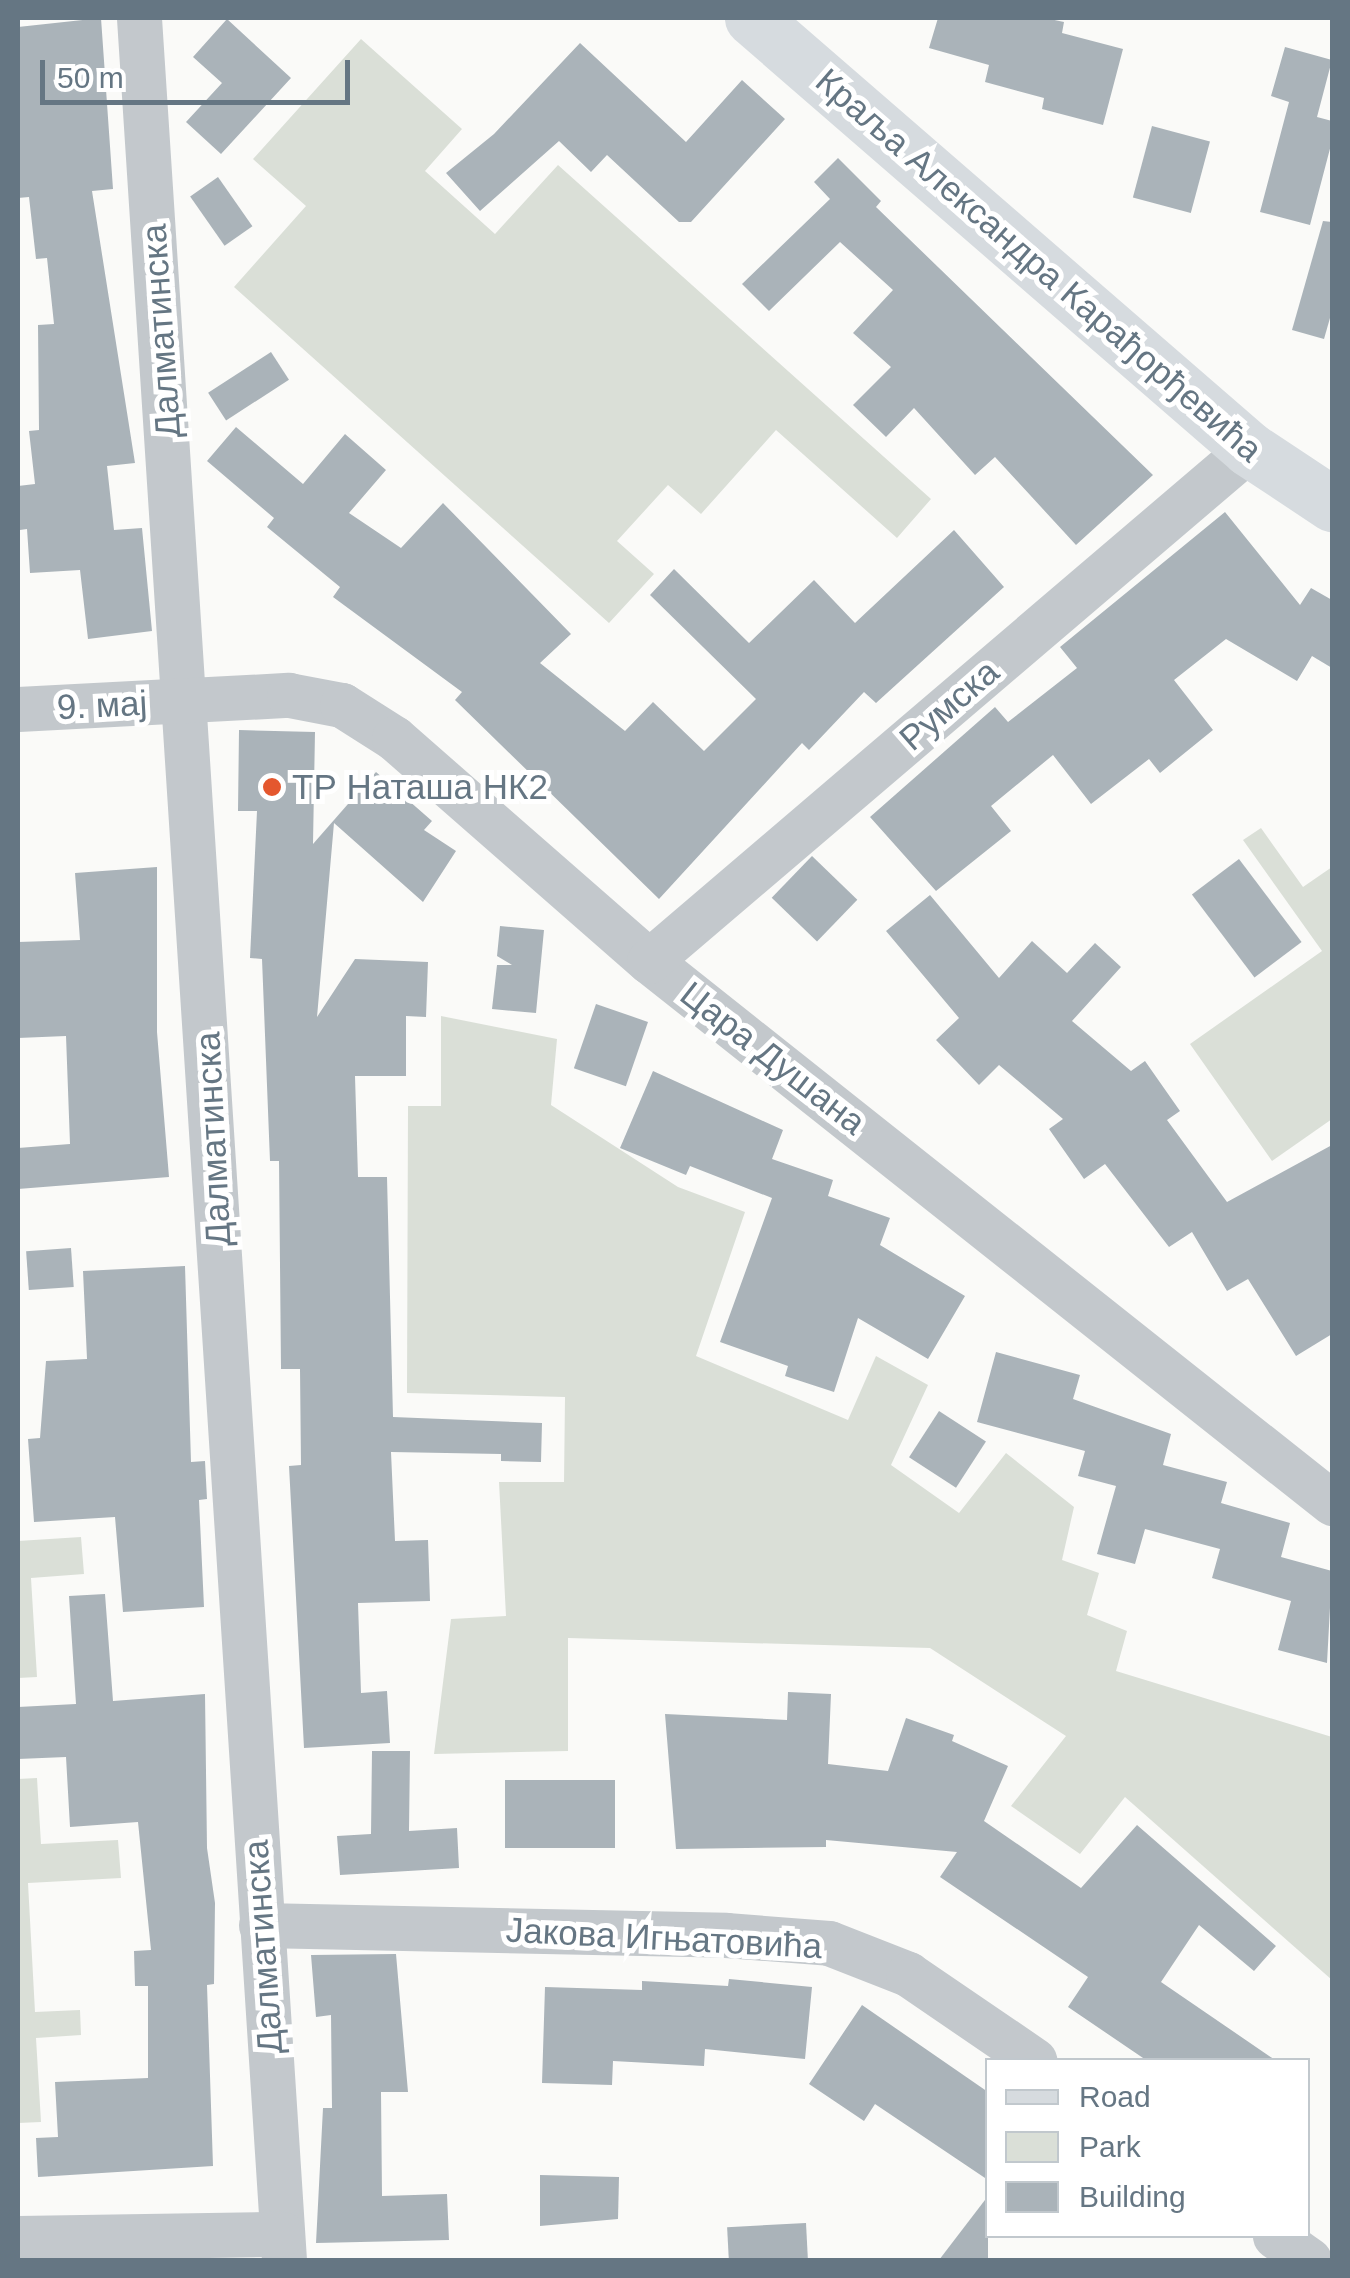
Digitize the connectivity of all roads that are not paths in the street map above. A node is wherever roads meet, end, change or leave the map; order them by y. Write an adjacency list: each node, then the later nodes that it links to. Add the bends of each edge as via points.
1 (139, 18): 5 (street, Далматинска)
2 (752, 18): 3 (street, Краља Александра Карађорђевића)
3 (1249, 449): 4 (street, Краља Александра Карађорђевића); 7 (street, Румска)
4 (1332, 504)
5 (186, 700): 6 (street, 9. мај); 7 (street, Цара Душана, via 289,695 342,705 394,738); 9 (street, Далматинска)
6 (18, 709)
7 (649, 962): 8 (street, Цара Душана)
8 (1332, 1503)
9 (261, 1925): 10 (street, Јакова Игњатовића, via 829,1943 908,1974); 13 (street, Далматинска)
10 (1031, 2058)
11 (18, 2238): 13 (street)
12 (1278, 2238): 14 (street)
13 (283, 2247)
14 (1310, 2260)

